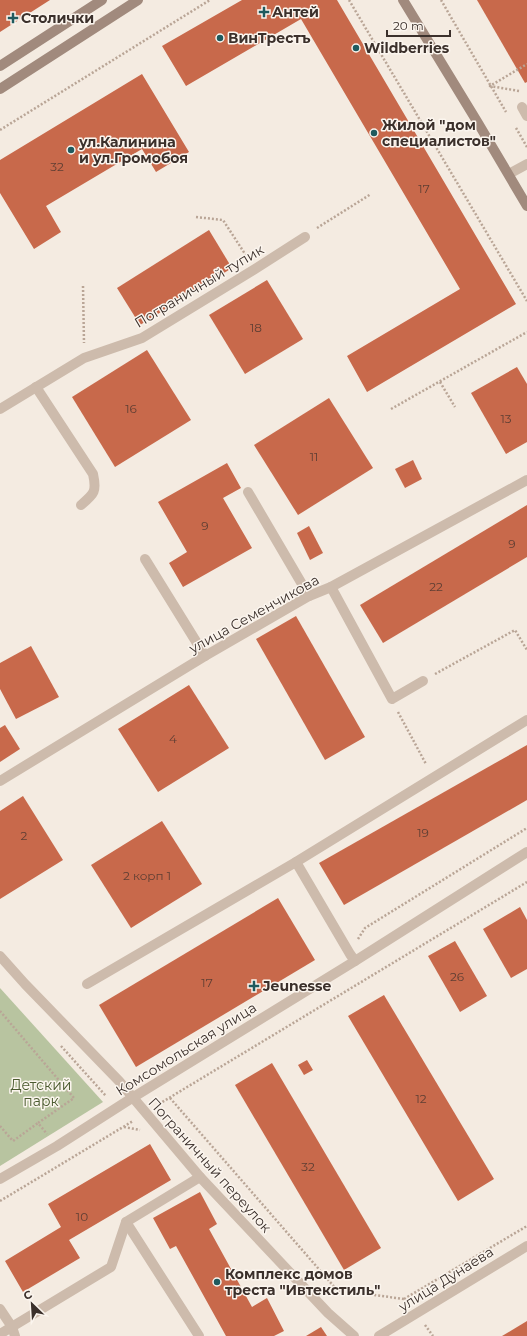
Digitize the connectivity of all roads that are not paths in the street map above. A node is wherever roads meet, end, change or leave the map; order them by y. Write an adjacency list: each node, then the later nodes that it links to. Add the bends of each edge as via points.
1 (102, 0): 4 (main road)
2 (138, 0): 5 (main road)
3 (402, 0): 7 (main road)
4 (0, 66)
5 (0, 89)
6 (527, 164): 7 (street)
7 (509, 174): 8 (main road)
8 (527, 206)
9 (305, 237): 10 (street, Пограничный тупик, via 142,338 84,358)
10 (36, 387): 11 (street, Пограничный тупик); 14 (street, via 93,474 96,486 94,495)
11 (0, 409)
12 (527, 480): 16 (street, улица Семенчикова)
13 (248, 492): 17 (street)
14 (81, 505)
15 (145, 559): 18 (street)
16 (331, 587): 17 (street, улица Семенчикова); 19 (street, via 392,699)
17 (309, 596): 18 (street, улица Семенчикова)
18 (205, 656): 21 (street, улица Семенчикова)
19 (423, 681)
20 (527, 720): 23 (street)
21 (0, 781)
22 (527, 852): 25 (street, Комсомольская улица)
23 (296, 862): 25 (street); 26 (street)
24 (0, 956): 27 (street, Пограничный переулок, via 119,1081)
25 (355, 961): 27 (street, Комсомольская улица)
26 (87, 984)
27 (132, 1098): 28 (street, Пограничный переулок); 29 (street, Комсомольская улица)
28 (200, 1177): 30 (street); 36 (street, Пограничный переулок, via 328,1313)
29 (0, 1179)
30 (126, 1222): 33 (street, via 111,1268); 35 (street)
31 (527, 1246): 37 (street, улица Дунаева)
32 (0, 1309): 33 (street)
33 (13, 1332): 34 (street)
34 (0, 1334)
35 (200, 1336)
36 (354, 1336)
37 (379, 1336)

